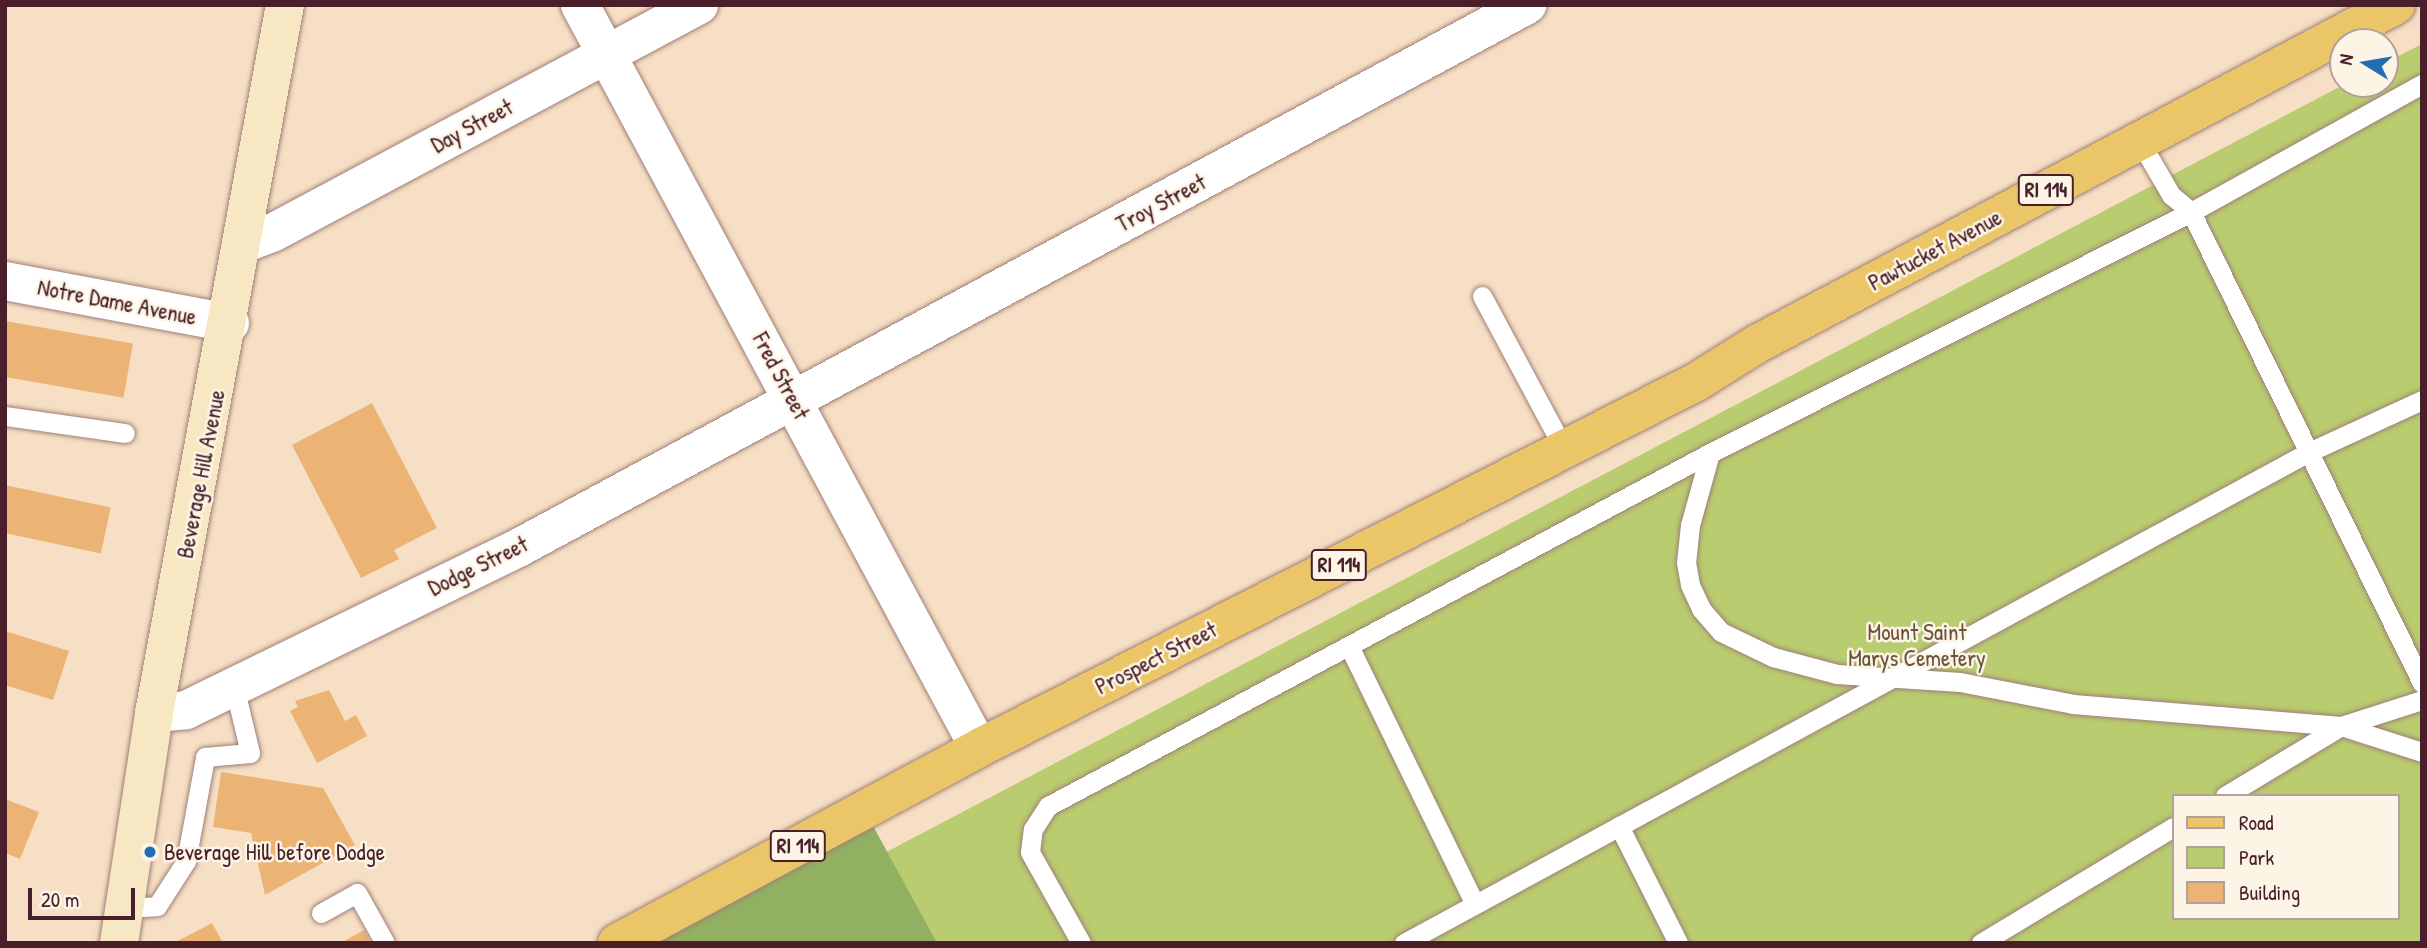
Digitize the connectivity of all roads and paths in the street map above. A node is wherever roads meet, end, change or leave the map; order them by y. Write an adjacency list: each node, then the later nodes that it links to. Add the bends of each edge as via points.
1 (285, 5): 10 (main road, Beverage Hill Avenue)
2 (580, 5): 6 (street, Fred Street)
3 (699, 5): 6 (street, Day Street)
4 (1527, 5): 15 (street, Troy Street, via 1261,151)
5 (2396, 5): 8 (main road, Pawtucket Avenue / RI 114)
6 (606, 55): 10 (street, Day Street); 15 (street, Fred Street)
7 (2422, 84): 9 (lane)
8 (2139, 140): 9 (lane, via 2171,195); 14 (main road, Pawtucket Avenue / RI 114, via 1757,344)
9 (2191, 212): 20 (lane); 21 (lane)
10 (243, 244): 13 (main road, Beverage Hill Avenue)
11 (5, 281): 13 (street, Notre Dame Avenue)
12 (1482, 296): 19 (lane)
13 (230, 323): 27 (main road, Beverage Hill Avenue)
14 (1698, 381): 19 (main road, Prospect Street / RI 114)
15 (792, 396): 25 (street, Dodge Street, via 520,547); 29 (street, Fred Street)
16 (2422, 400): 21 (lane)
17 (5, 416): 18 (lane)
18 (125, 433)
19 (1564, 449): 29 (main road, Prospect Street / RI 114)
20 (1710, 453): 22 (lane); 23 (lane, via 1697,493 1686,562 1701,609 1721,632 1773,657 1837,674)
21 (2307, 453): 23 (lane); 24 (lane)
22 (1349, 646): 34 (lane); 39 (lane, via 1048,806 1033,829 1030,852)
23 (1892, 678): 28 (lane, via 1959,682 2073,704); 32 (lane)
24 (2422, 683)
25 (234, 686): 27 (street, Dodge Street, via 186,710); 36 (lane, via 250,753 205,757 186,861 157,906)
26 (2422, 699): 28 (lane)
27 (155, 713): 36 (main road, Beverage Hill Avenue)
28 (2341, 726): 30 (lane); 31 (lane)
29 (979, 748): 38 (main road, Prospect Street / RI 114)
30 (2422, 752)
31 (2228, 794)
32 (1619, 826): 34 (lane); 41 (lane)
33 (2172, 828): 42 (lane)
34 (1475, 904): 40 (lane)
35 (321, 913): 37 (lane, via 357,893)
36 (122, 925)
37 (384, 943)
38 (617, 943)
39 (1082, 943)
40 (1404, 943)
41 (1678, 943)
42 (1981, 943)

